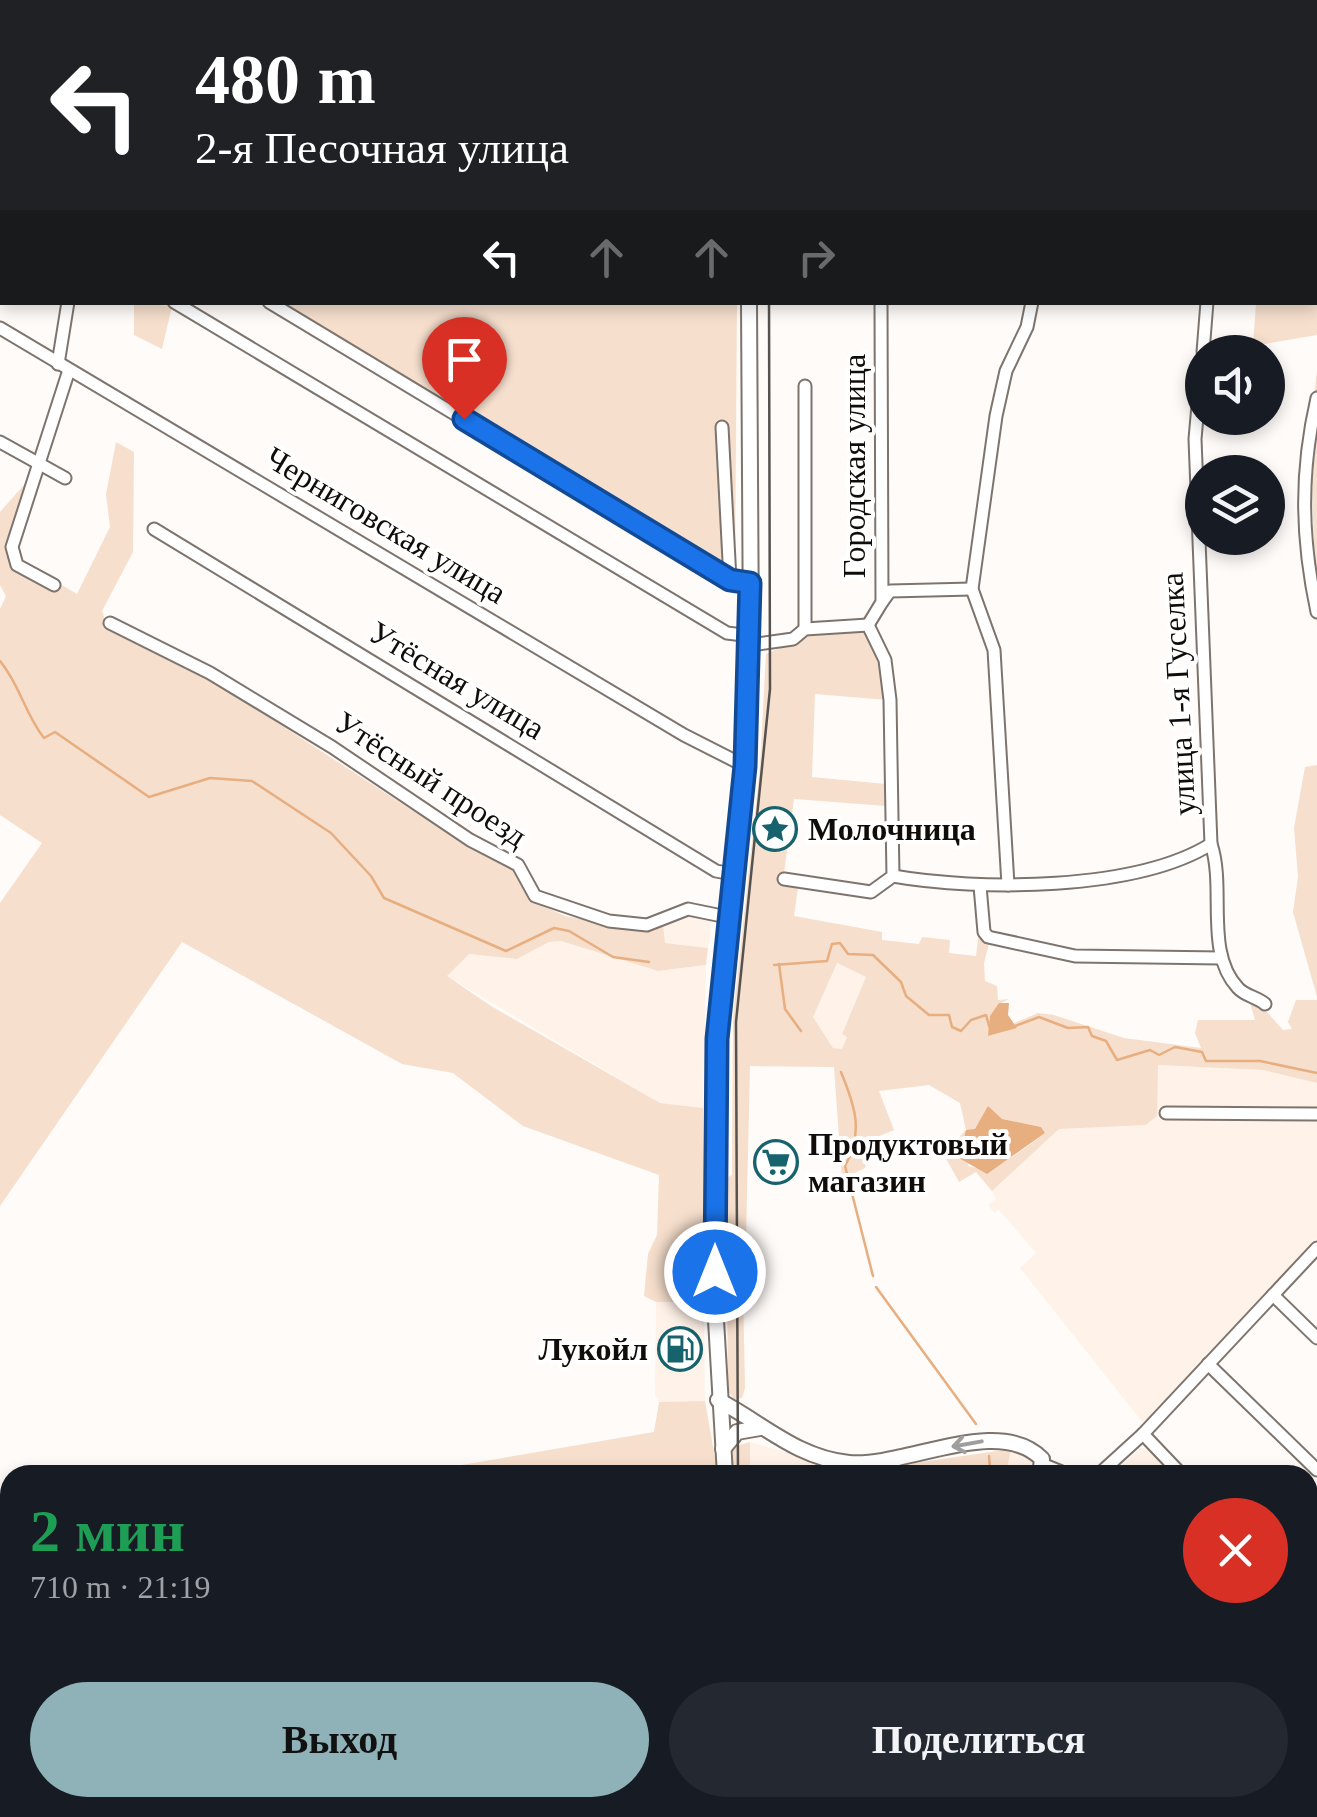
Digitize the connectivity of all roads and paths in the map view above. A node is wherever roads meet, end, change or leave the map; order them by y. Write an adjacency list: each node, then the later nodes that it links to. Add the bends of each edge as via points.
1 (68, 305): 10 (street)
2 (179, 305): 28 (street, via 727,633)
3 (274, 305): 19 (street)
4 (750, 305): 20 (main road)
5 (881, 305): 23 (street, Городская улица)
6 (1031, 305): 22 (street, via 996,416)
7 (1207, 305): 9 (street)
8 (0, 328): 10 (street, Черниговская улица)
9 (1204, 335)
10 (63, 367): 16 (street); 29 (street, Черниговская улица)
11 (805, 386): 27 (street)
12 (1317, 398): 24 (street, via 1303,458)
13 (722, 426): 19 (street)
14 (1195, 435): 30 (street, улица 1-я Гуселка)
15 (0, 442): 16 (street)
16 (41, 466): 17 (street); 21 (street, via 12,557)
17 (65, 478)
18 (154, 529): 31 (street, Утёсная улица, via 716,871)
19 (730, 580): 20 (street)
20 (750, 583): 28 (main road)
21 (54, 585)
22 (972, 588): 23 (street, via 890,591); 34 (street, via 994,650)
23 (882, 602): 26 (street, Городская улица)
24 (1317, 612)
25 (110, 622): 36 (street, Утёсный проезд, via 210,673 518,865 534,896 628,923 647,925 688,909)
26 (868, 624): 27 (street); 32 (street, via 885,660 890,700)
27 (805, 629): 28 (street, via 793,639)
28 (751, 640): 29 (main road)
29 (745, 766): 31 (main road)
30 (1211, 844): 34 (street, улица 1-я Гуселка, via 1150,871); 37 (street, улица 1-я Гуселка)
31 (732, 874): 36 (main road)
32 (893, 876): 33 (street, via 871,892); 35 (street, улица 1-я Гуселка)
33 (784, 880)
34 (1008, 885): 35 (street, улица 1-я Гуселка)
35 (980, 886): 37 (street, via 988,936 1076,956)
36 (727, 917): 45 (main road, via 716,1104)
37 (1221, 958): 38 (street, via 1236,987)
38 (1265, 1004)
39 (1166, 1112): 40 (street)
40 (1317, 1114)
41 (1317, 1248): 42 (street)
42 (1273, 1295): 43 (street); 44 (street)
43 (1317, 1338)
44 (1208, 1364): 47 (street); 53 (street)
45 (718, 1400): 46 (main road); 48 (main road)
46 (760, 1428): 48 (main road, via 737,1432); 50 (main road, one-way to 46, via 1031,1448 984,1441 878,1462 841,1462)
47 (1143, 1434): 51 (street); 52 (street)
48 (724, 1449): 49 (main road)
49 (725, 1465)
50 (1039, 1465)
51 (1109, 1465)
52 (1172, 1465)
53 (1312, 1465)

